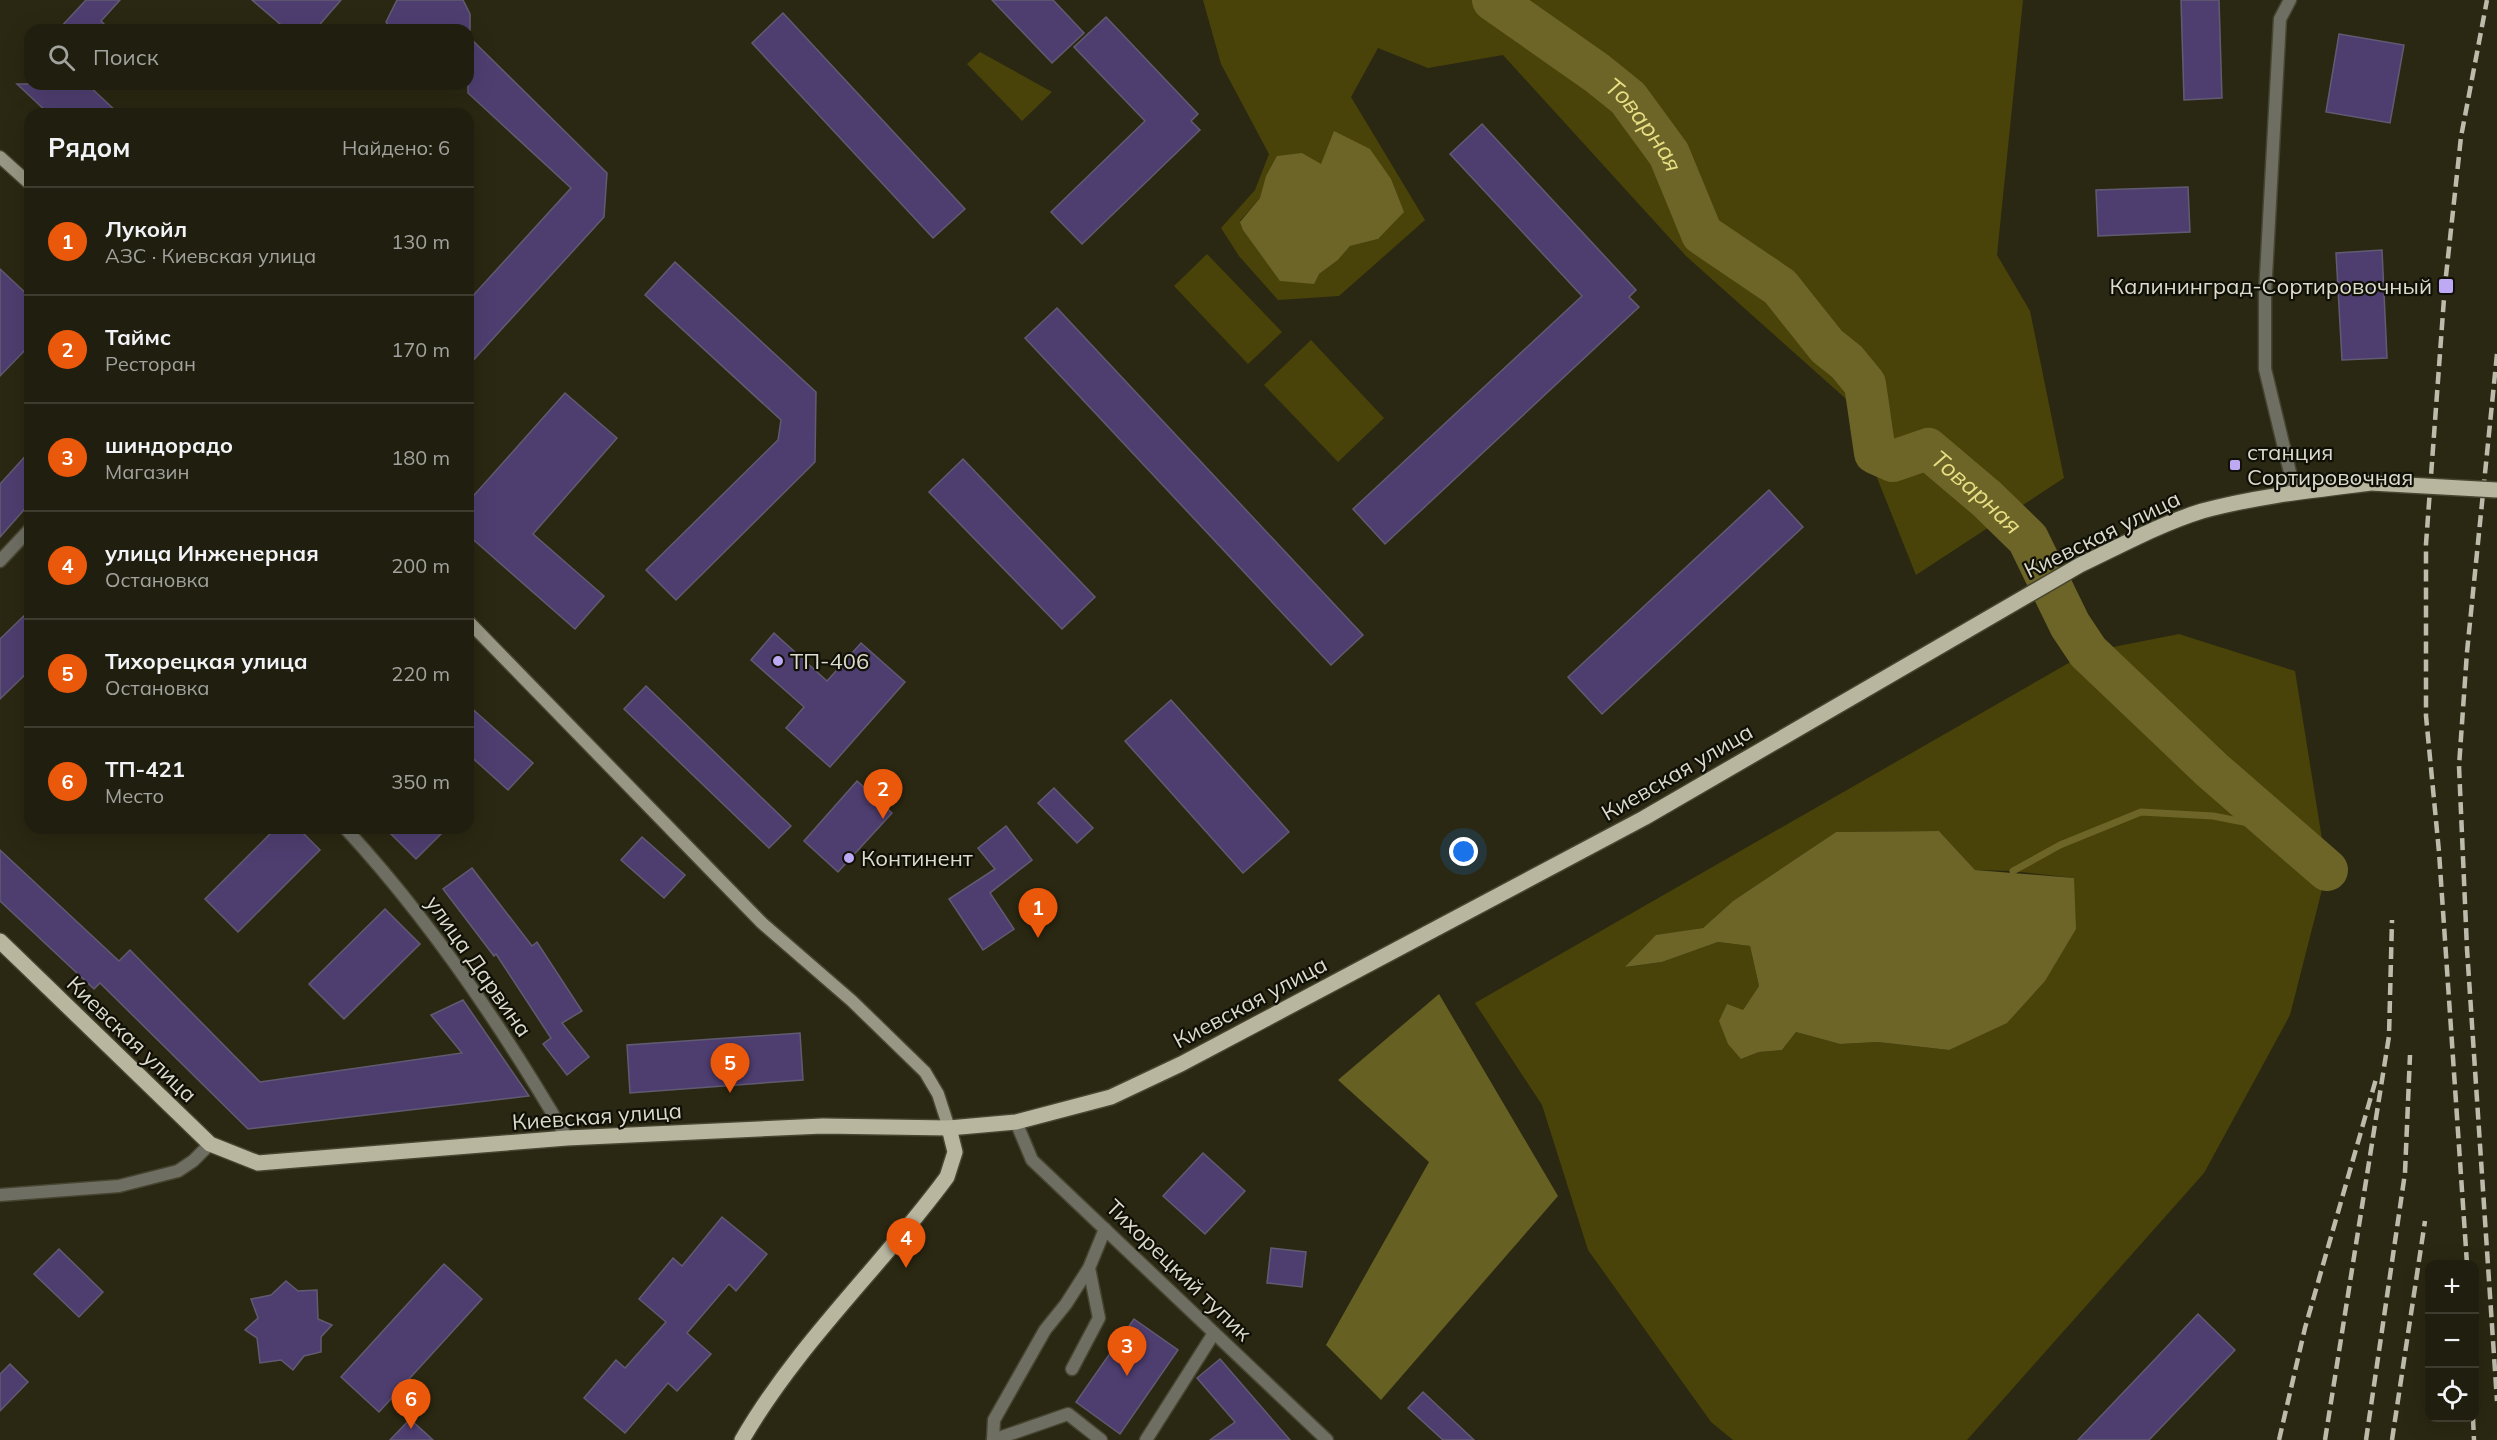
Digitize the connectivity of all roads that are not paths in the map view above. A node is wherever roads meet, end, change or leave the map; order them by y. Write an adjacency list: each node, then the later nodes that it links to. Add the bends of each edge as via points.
1 (2290, 0): 5 (street, via 2280,19 2265,369)
2 (0, 157): 3 (street)
3 (24, 179)
4 (2497, 490): 5 (main road, Киевская улица, bridge, via 2371,483)
5 (2295, 493): 11 (main road, Киевская улица, via 2202,512 2080,565 1644,818 1181,1064 1111,1097)
6 (24, 535): 7 (street)
7 (0, 561)
8 (474, 627): 12 (street, via 762,923 852,1001 925,1072)
9 (351, 834): 13 (street, улица Дарвина, via 393,880 472,988)
10 (0, 941): 14 (main road, Киевская улица)
11 (1016, 1122): 12 (main road, Киевская улица); 16 (street, Тихорецкий тупик, via 1032,1160)
12 (950, 1128): 13 (main road, Киевская улица, via 823,1126); 20 (main road, via 955,1152 947,1177 797,1356)
13 (567, 1138): 14 (main road, Киевская улица, via 258,1163)
14 (210, 1144): 15 (street, via 178,1171 119,1186)
15 (0, 1196)
16 (1105, 1228): 17 (street); 18 (street, Тихорецкий тупик)
17 (1089, 1268): 19 (street, via 1100,1318); 21 (street, via 1045,1330 994,1420)
18 (1214, 1333): 23 (street); 24 (street, Тихорецкий тупик)
19 (1072, 1369)
20 (742, 1440)
21 (993, 1440): 22 (street, via 1068,1414)
22 (1101, 1440)
23 (1146, 1440)
24 (1327, 1440)

